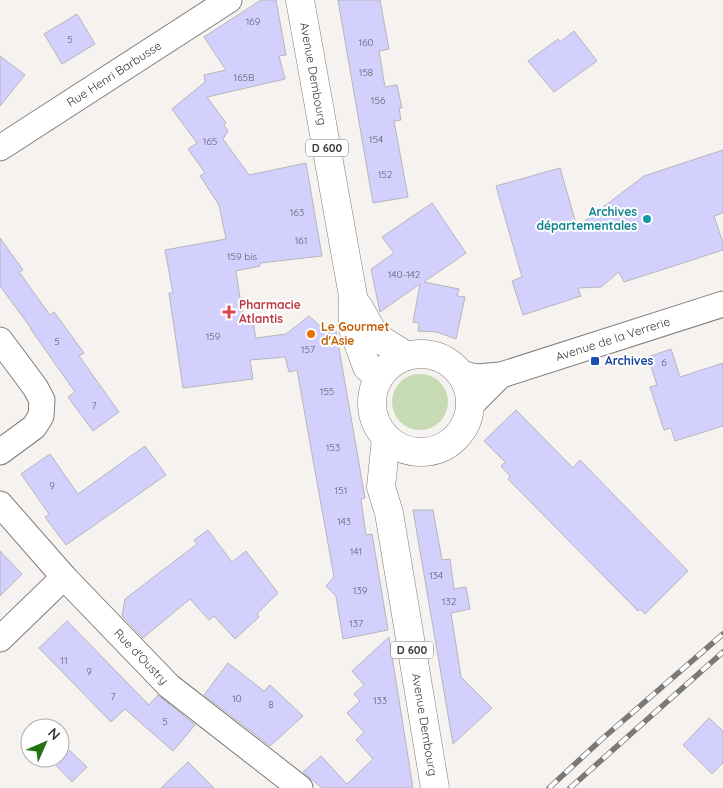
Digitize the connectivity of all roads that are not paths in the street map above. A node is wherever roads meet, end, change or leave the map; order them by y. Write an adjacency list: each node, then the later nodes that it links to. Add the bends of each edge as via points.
1 (229, 0): 3 (street, Rue Henri Barbusse)
2 (300, 0): 4 (main road, Avenue Dembourg / D 600)
3 (0, 148)
4 (353, 296): 7 (main road, Avenue Dembourg / D 600, via 375,336); 10 (main road, Avenue Dembourg / D 600, via 353,329 368,367)
5 (723, 304): 9 (street, Avenue de la Verrerie)
6 (0, 340): 13 (street, via 42,400 41,416 34,427)
7 (406, 356): 8 (main road, via 423,354 442,358); 10 (main road, via 391,364)
8 (460, 373): 9 (street, Avenue de la Verrerie, via 476,377); 11 (main road, via 469,390)
9 (501, 376): 11 (street, Avenue de la Verrerie)
10 (378, 377): 12 (main road, via 372,397 374,417)
11 (470, 406): 14 (main road, via 466,425 455,439 440,449)
12 (386, 438): 14 (main road, via 402,449); 16 (main road, Avenue Dembourg / D 600, via 381,487)
13 (0, 452)
14 (421, 453): 16 (main road, Avenue Dembourg / D 600, via 397,478)
15 (0, 504): 17 (street, Rue d'Oustry)
16 (389, 513): 20 (main road, Avenue Dembourg / D 600)
17 (64, 577): 18 (street); 19 (street, Rue d'Oustry, via 169,686)
18 (0, 639)
19 (300, 788)
20 (434, 788)

